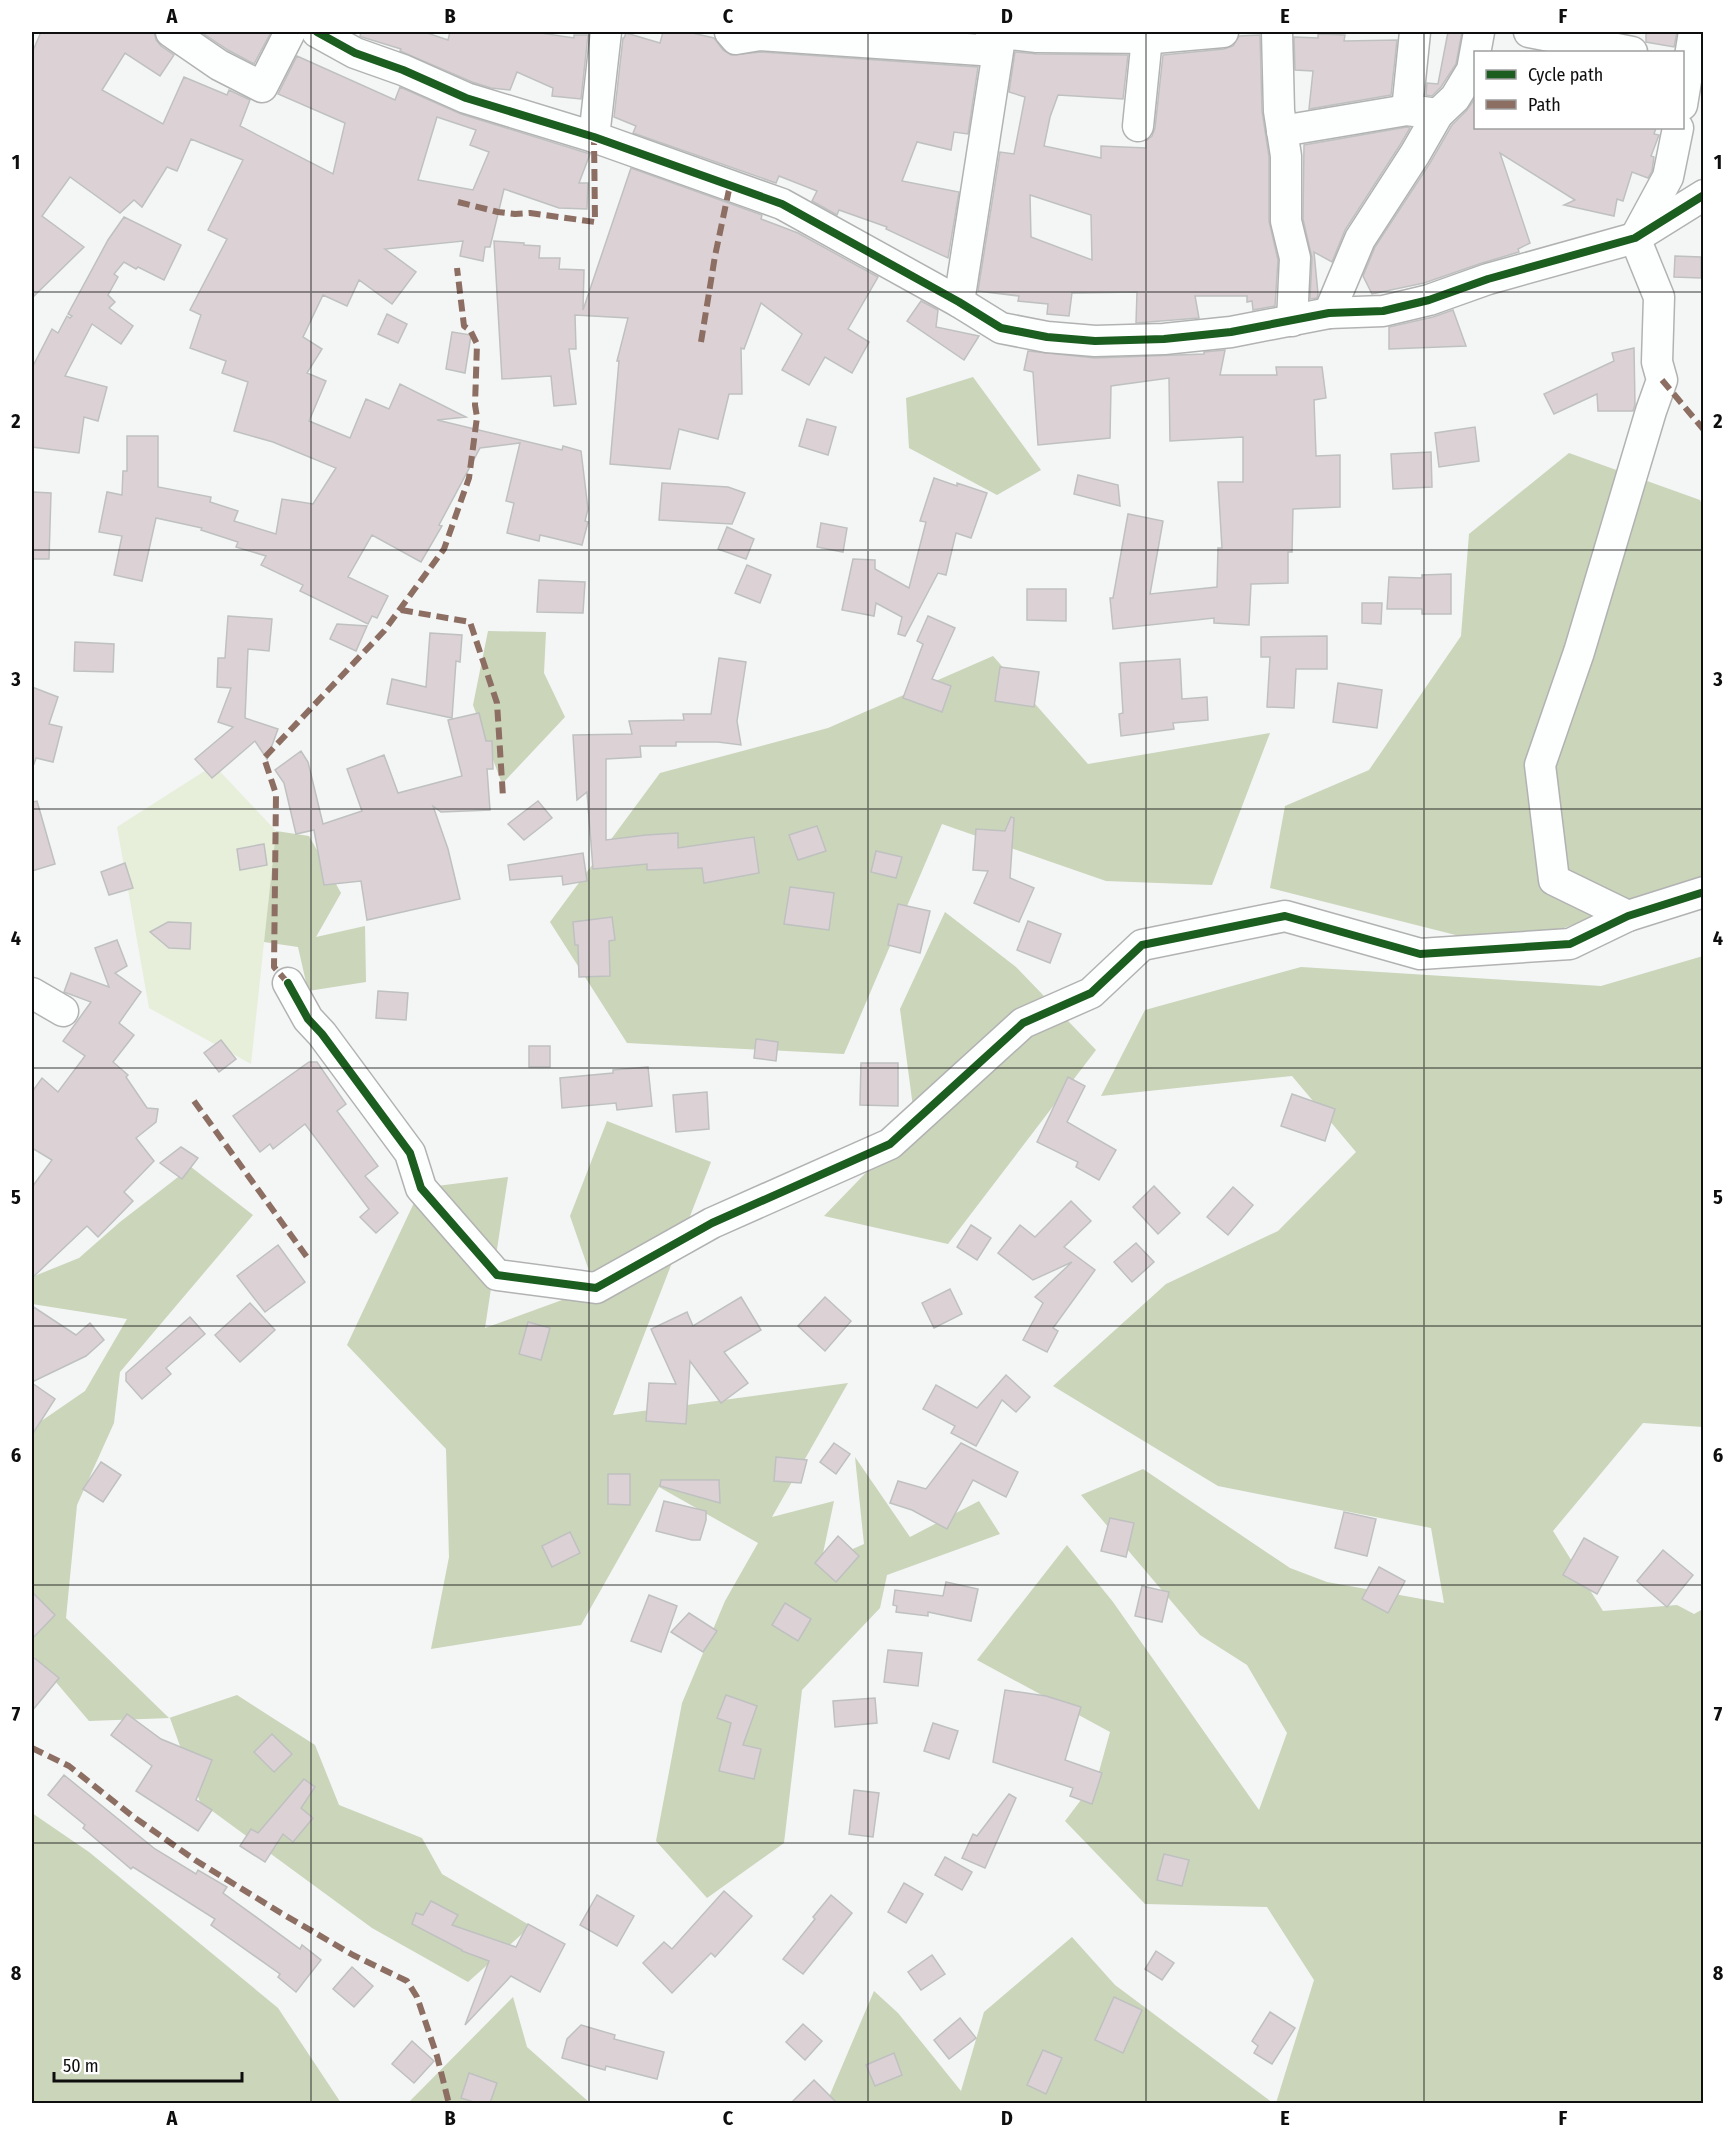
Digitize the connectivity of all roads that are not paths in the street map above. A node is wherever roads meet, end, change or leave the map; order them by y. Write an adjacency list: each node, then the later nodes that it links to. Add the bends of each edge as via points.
1 (171, 32): 2 (street, via 219,65 262,87)
2 (290, 32)
3 (317, 32): 24 (street, via 355,53 474,101)
4 (606, 32): 24 (street)
5 (730, 32): 6 (street, via 736,39 760,35 981,50)
6 (1001, 32): 13 (street, via 1036,37); 27 (street)
7 (1223, 32): 13 (street)
8 (1277, 32): 23 (street)
9 (1415, 32): 19 (street)
10 (1479, 32): 14 (street)
11 (1522, 32): 15 (street)
12 (1694, 32): 17 (street)
13 (1137, 36): 21 (street)
14 (1476, 51)
15 (1626, 51)
16 (1474, 59): 20 (street, via 1455,98)
17 (1686, 64): 18 (street)
18 (1684, 91)
19 (1407, 110): 20 (street); 23 (street)
20 (1438, 114): 28 (street, via 1360,239)
21 (1138, 126)
22 (1678, 129): 26 (street, via 1668,177)
23 (1282, 131): 29 (street, via 1286,221 1295,258)
24 (594, 137): 27 (street, via 782,204)
25 (1704, 195): 26 (street)
26 (1635, 238): 28 (street, via 1488,279 1429,300 1383,311); 31 (street, via 1659,297 1657,362 1662,380 1579,652 1540,765 1554,880)
27 (959, 302): 29 (street, via 1001,328 1095,341 1164,339)
28 (1329, 313): 29 (street)
29 (1292, 321)
30 (1704, 892): 31 (street)
31 (1628, 916): 32 (street, via 1570,944 1420,954 1285,916 1142,945 1091,993 1023,1023 890,1144 712,1223 596,1288 497,1275 421,1188 411,1153 308,1018)
32 (288, 983)
33 (32, 993): 34 (street)
34 (63, 1011)

